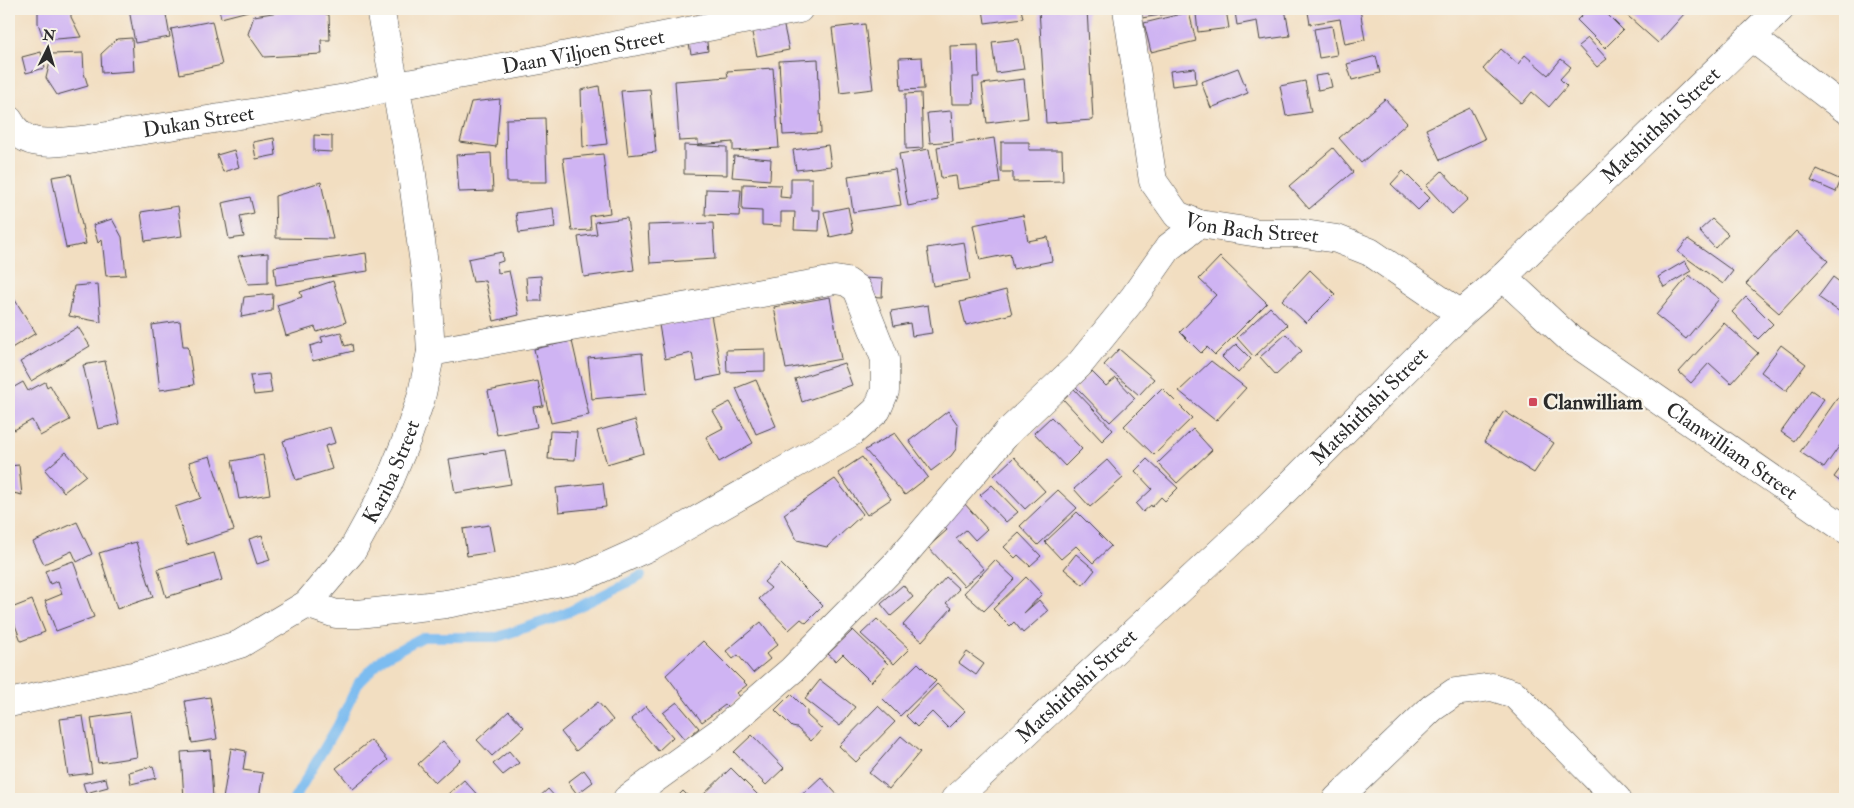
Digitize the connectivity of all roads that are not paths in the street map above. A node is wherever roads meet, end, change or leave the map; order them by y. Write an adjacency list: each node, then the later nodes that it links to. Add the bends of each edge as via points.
1 (380, 9): 6 (street, Kariba Street)
2 (799, 9): 6 (street, Daan Viljoen Street)
3 (1128, 9): 9 (street, Von Bach Street, via 1153,181 1177,215)
4 (1780, 9): 5 (street, Matshithshi Street)
5 (1750, 37): 7 (street); 10 (street, Matshithshi Street)
6 (396, 86): 8 (street, Dukan Street, via 336,100 39,144 15,132); 12 (street, Kariba Street, via 427,286)
7 (1845, 108)
8 (9, 120)
9 (1199, 224): 11 (street, Von Bach Street, via 1259,234 1337,239 1370,252); 16 (street, via 1169,248 1079,366 1008,432 896,564 792,670 721,731)
10 (1503, 277): 11 (street, Matshithshi Street); 13 (street, Clanwilliam Street, via 1570,339)
11 (1461, 314): 17 (street, Matshithshi Street, via 1261,514)
12 (431, 352): 14 (street, Kariba Street, via 421,398 387,486 352,551); 14 (street, via 835,280 847,282 857,289 862,299 885,359 886,391 877,410 852,432 651,546 580,578 446,604 358,614 336,614)
13 (1845, 529)
14 (307, 604): 15 (street, Kariba Street, via 240,644 147,673)
15 (9, 703)
16 (627, 799)
17 (956, 799)
18 (1337, 799): 19 (street, via 1432,708 1454,692 1492,687 1514,694)
19 (1617, 799)

